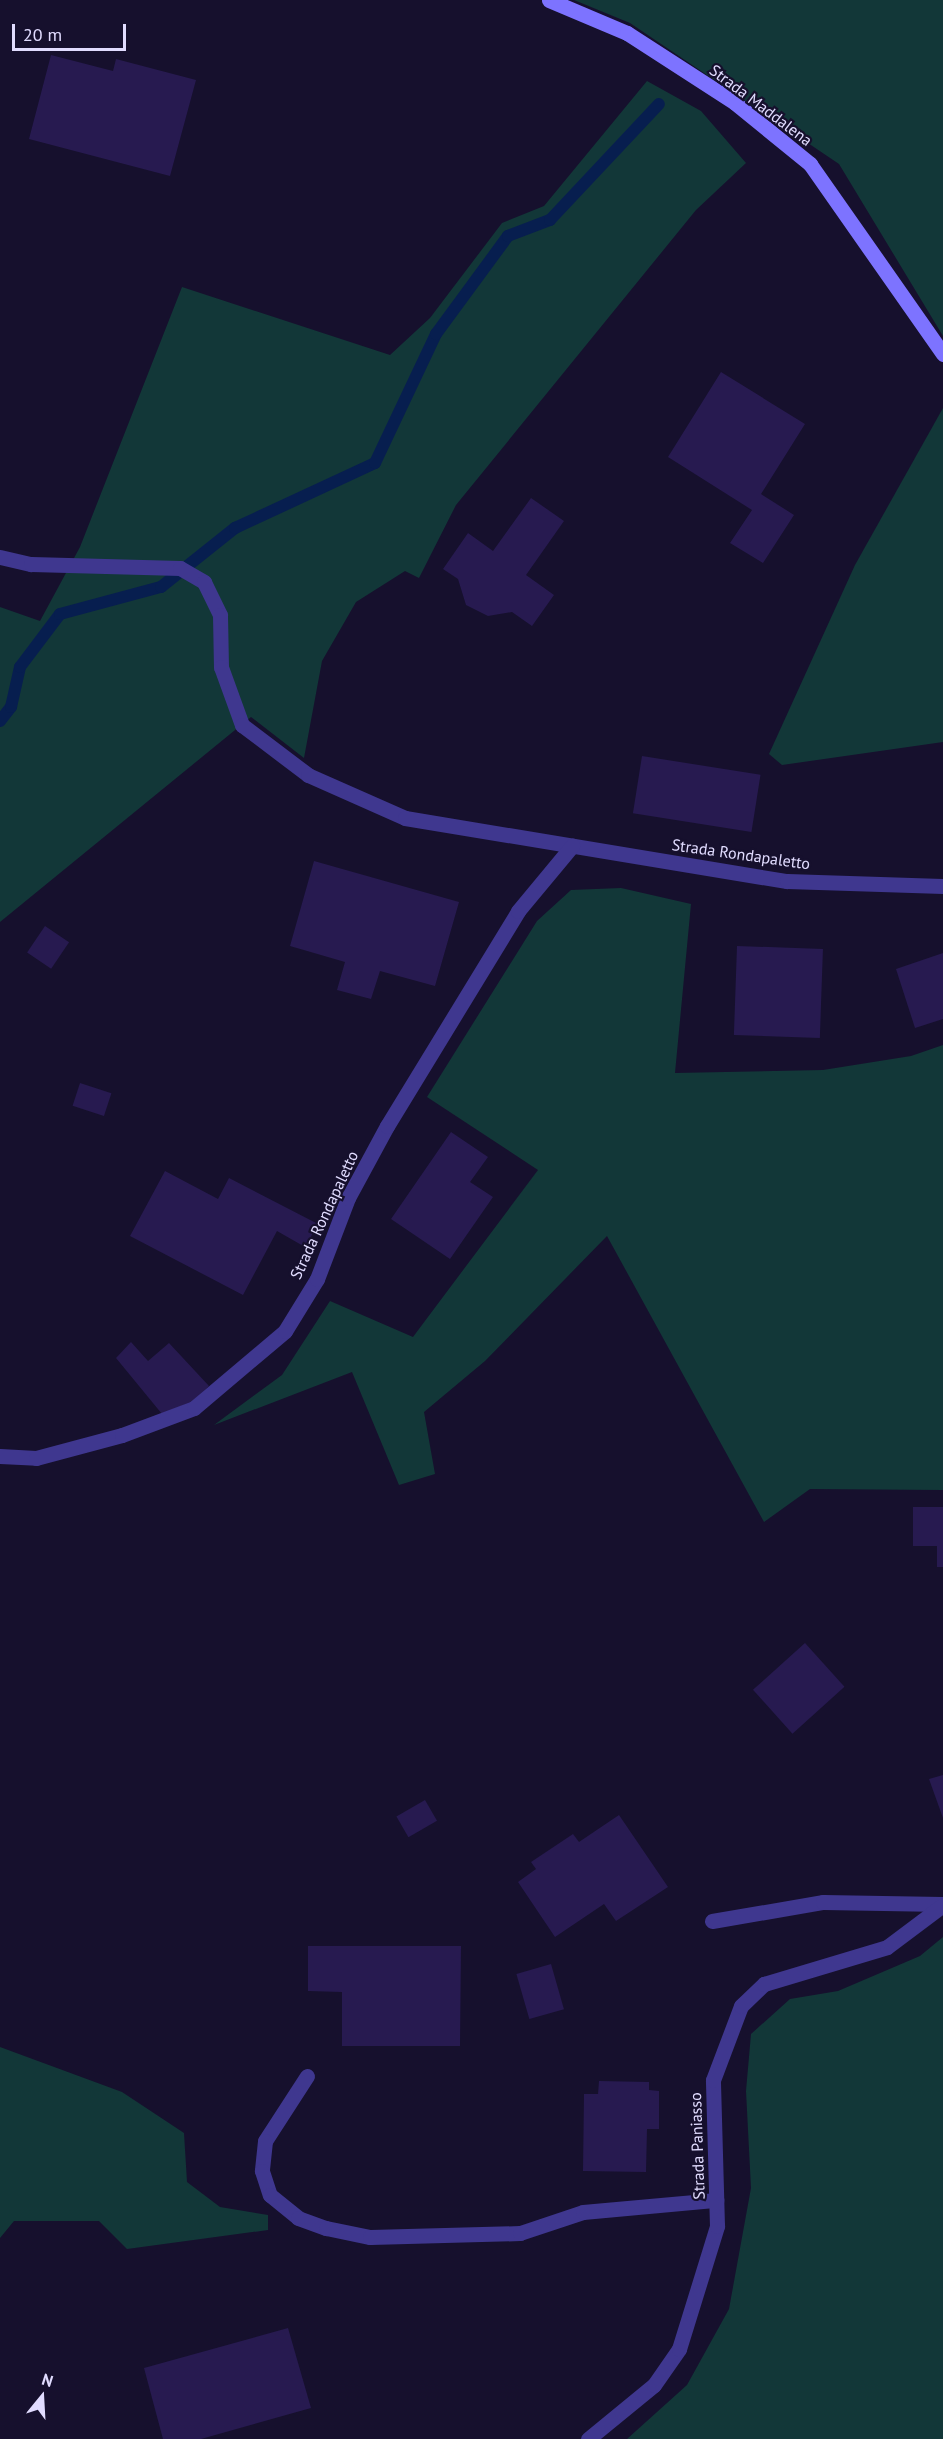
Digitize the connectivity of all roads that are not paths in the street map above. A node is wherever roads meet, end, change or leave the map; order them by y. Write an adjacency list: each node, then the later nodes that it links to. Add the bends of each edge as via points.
1 (549, 0): 2 (street, Strada Maddalena, via 627,33 735,103 810,164)
2 (943, 354)
3 (0, 557): 4 (street, Strada Rondapaletto, via 30,564 180,568 204,582 220,615 221,667 242,725 308,776 405,818)
4 (572, 846): 5 (street, Strada Rondapaletto, via 787,881); 6 (street, Strada Rondapaletto, via 518,911 387,1126 348,1198 317,1279 285,1331 194,1408 122,1435 36,1458)
5 (943, 886)
6 (0, 1456)
7 (943, 1905): 8 (street, Strada Paniasso, via 823,1902); 10 (street, Strada Paniasso, via 887,1947 764,1984 741,2006 713,2080)
8 (712, 1921)
9 (308, 2076): 10 (street, via 265,2141 262,2170 270,2195 298,2218 326,2228 370,2237 520,2233 583,2212)
10 (716, 2200): 11 (street, Strada Paniasso, via 717,2226 679,2349 654,2385)
11 (588, 2439)

